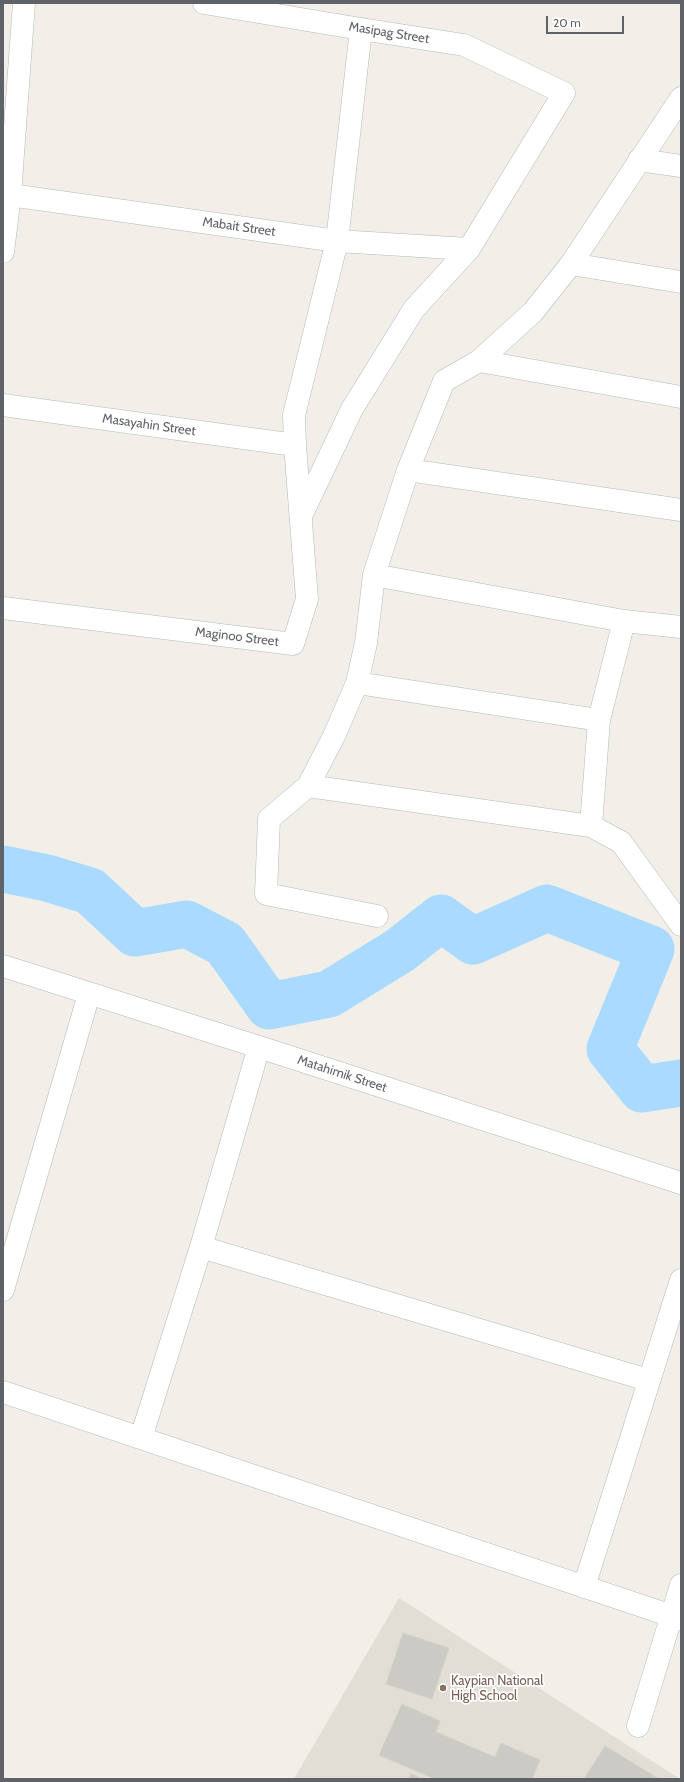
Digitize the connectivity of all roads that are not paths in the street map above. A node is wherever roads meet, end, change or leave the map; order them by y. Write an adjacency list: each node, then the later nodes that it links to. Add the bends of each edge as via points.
1 (24, 3): 7 (street)
2 (204, 3): 3 (street, Masipag Street)
3 (360, 29): 8 (street, Maginoo Street); 9 (street, Masipag Street, via 464,44 564,93)
4 (681, 98): 5 (street)
5 (639, 160): 6 (street); 11 (street)
6 (681, 166)
7 (10, 195): 8 (street, Mabait Street); 10 (street)
8 (337, 240): 9 (street, Mabait Street); 16 (street, Maginoo Street, via 294,415)
9 (469, 249): 19 (street, via 414,309 352,409)
10 (3, 252)
11 (571, 264): 12 (street); 13 (street, via 533,312)
12 (681, 282)
13 (479, 361): 14 (street); 17 (street, via 444,381)
14 (681, 397)
15 (3, 405): 16 (street, Masayahin Street)
16 (295, 444): 19 (street, Maginoo Street)
17 (408, 470): 18 (street); 20 (street)
18 (681, 510)
19 (301, 517): 21 (street, Maginoo Street, via 307,599 293,644)
20 (374, 575): 22 (street); 24 (street, via 366,643)
21 (3, 608)
22 (624, 621): 23 (street); 25 (street)
23 (681, 627)
24 (357, 683): 25 (street); 26 (street)
25 (599, 720): 27 (street)
26 (308, 786): 27 (street); 28 (street, via 270,819 266,894)
27 (591, 826): 29 (street, via 621,842)
28 (377, 916)
29 (681, 926)
30 (3, 966): 31 (street, Matahimik Street)
31 (90, 994): 32 (street, Matahimik Street); 36 (street)
32 (259, 1047): 33 (street, Matahimik Street); 34 (street)
33 (681, 1183)
34 (201, 1246): 37 (street); 39 (street)
35 (681, 1280): 37 (street)
36 (3, 1290)
37 (648, 1380): 41 (street)
38 (3, 1392): 39 (street)
39 (141, 1438): 41 (street)
40 (681, 1586): 42 (street)
41 (584, 1587): 42 (street)
42 (676, 1617): 43 (street)
43 (638, 1726)

